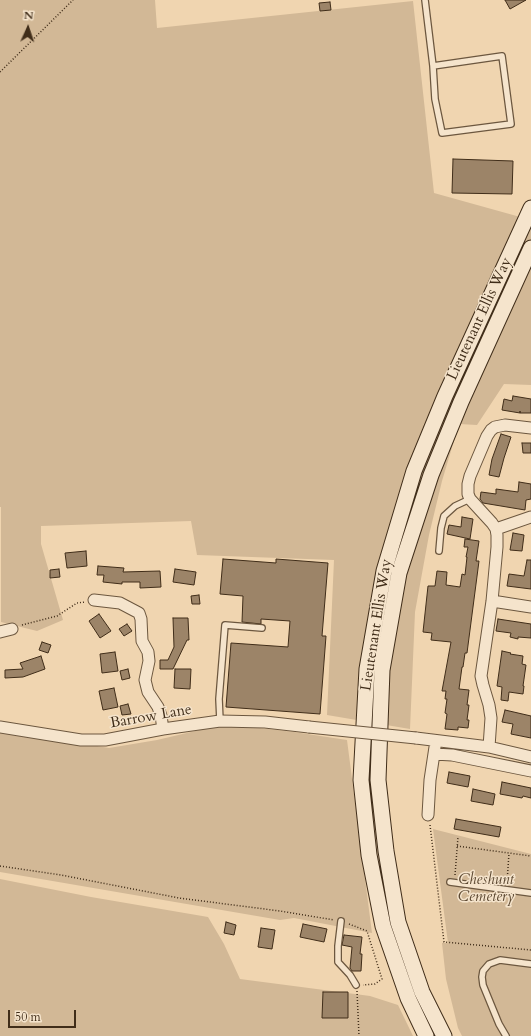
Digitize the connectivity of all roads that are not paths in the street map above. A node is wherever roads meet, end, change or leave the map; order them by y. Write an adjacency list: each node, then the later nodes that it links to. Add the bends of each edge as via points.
1 (425, 0): 2 (lane)
2 (433, 66): 2 (lane, via 435,99 442,133 511,124 502,56)
3 (531, 208): 30 (main road, Lieutenant Ellis Way, via 445,396 414,471 384,571 367,669 361,780 369,854 383,926 408,998)
4 (531, 248): 31 (main road, Lieutenant Ellis Way, via 431,475 399,573 382,670 378,780 398,922 422,992)
5 (531, 428): 6 (street, via 505,425 491,430 470,476)
6 (470, 499): 8 (street); 9 (lane, via 455,506 444,516)
7 (531, 516): 8 (street)
8 (496, 529): 11 (street)
9 (439, 551)
10 (94, 600): 18 (street, via 120,603 139,613 142,641 148,652 149,661 145,680 148,692 158,707)
11 (492, 602): 12 (street); 20 (street, via 481,676 491,718)
12 (531, 607)
13 (262, 628): 16 (lane, via 225,625 219,700)
14 (12, 629): 15 (street)
15 (0, 632)
16 (220, 721): 18 (street, Barrow Lane); 19 (street, Barrow Lane, bridge, via 265,722)
17 (0, 727): 18 (street, Barrow Lane, via 81,740 105,740)
18 (163, 729)
19 (436, 740): 20 (street, Barrow Lane); 21 (street)
20 (489, 747): 22 (street, Barrow Lane)
21 (434, 754): 23 (street, via 452,755); 24 (street)
22 (531, 757)
23 (531, 772)
24 (428, 815)
25 (452, 882): 26 (lane)
26 (531, 893)
27 (341, 921): 29 (lane, via 338,962)
28 (531, 964): 32 (lane, via 500,960 489,964 483,971 483,985)
29 (356, 985)
30 (426, 1036)
31 (444, 1036)
32 (506, 1036)

